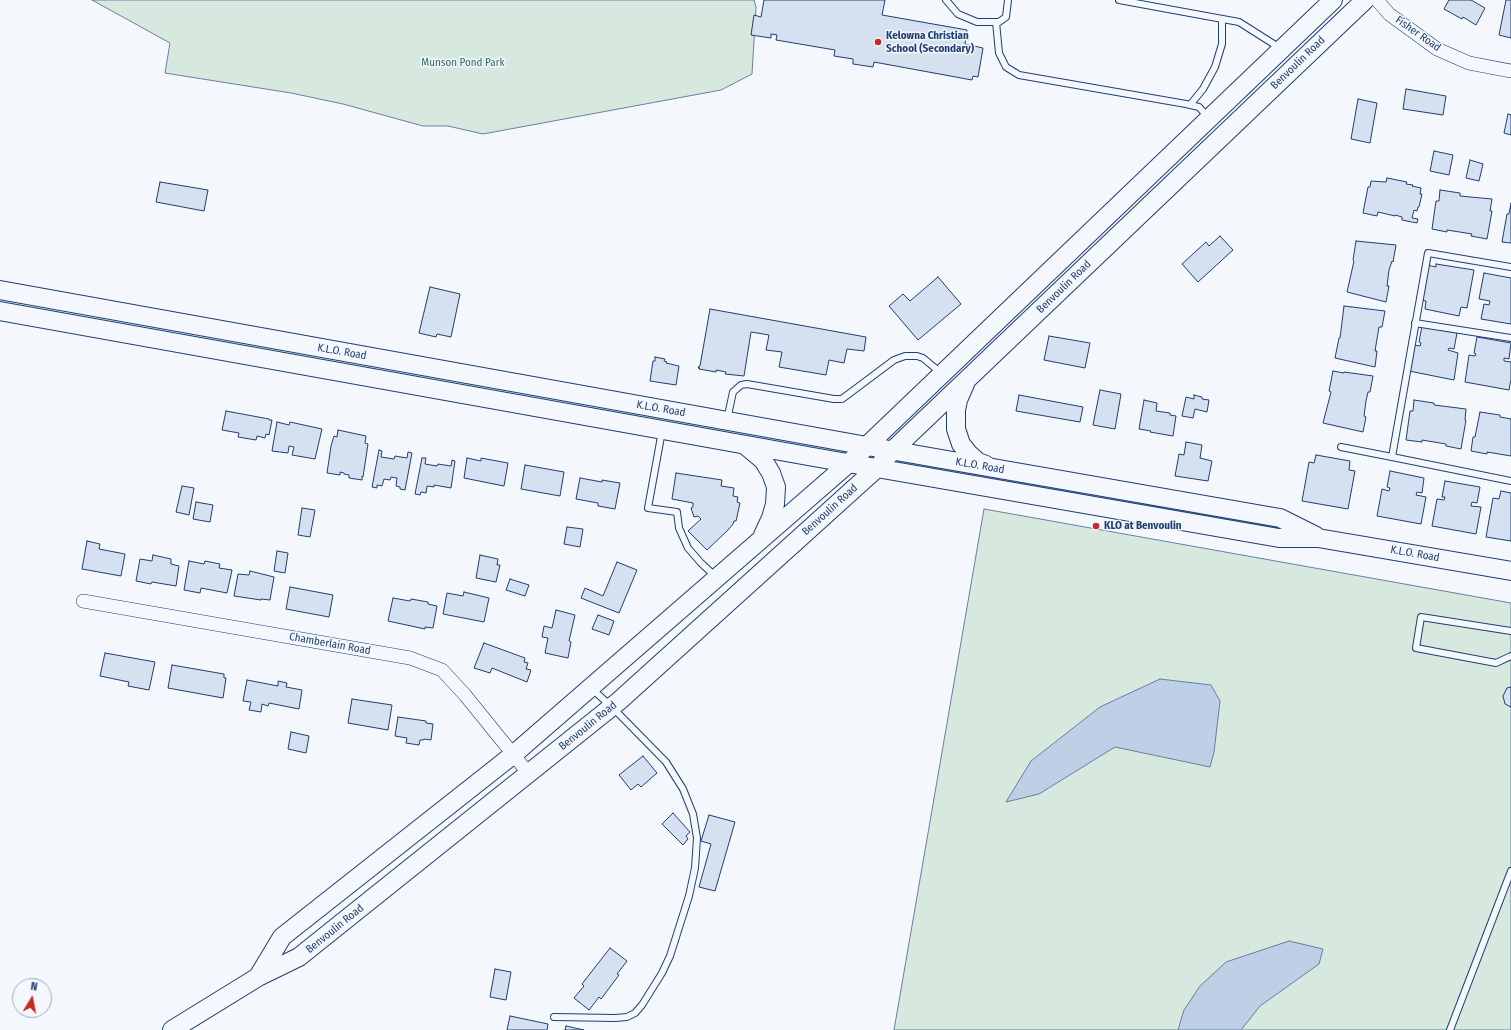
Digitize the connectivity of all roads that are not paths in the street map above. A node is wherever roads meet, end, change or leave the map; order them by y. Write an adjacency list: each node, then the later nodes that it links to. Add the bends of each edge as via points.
1 (946, 0): 8 (lane, via 958,14 977,22)
2 (1008, 0): 8 (lane, via 1006,17)
3 (1119, 0): 7 (lane)
4 (1333, 0): 9 (main road, Benvoulin Road)
5 (1365, 0): 19 (main road, Benvoulin Road)
6 (1377, 0): 10 (street, Fisher Road, via 1389,14 1437,49 1470,64)
7 (1222, 19): 9 (lane, via 1239,22); 11 (lane, via 1222,44 1216,67)
8 (996, 22): 11 (lane, via 999,53 1006,67 1019,75)
9 (1281, 49): 12 (main road, Benvoulin Road)
10 (1511, 71)
11 (1190, 105): 12 (lane, via 1199,107)
12 (1210, 119): 18 (main road, Benvoulin Road)
13 (1511, 267): 16 (lane, via 1428,253)
14 (0, 290): 20 (main road, K.L.O. Road)
15 (0, 311): 21 (main road, K.L.O. Road)
16 (1415, 323): 17 (lane); 26 (lane)
17 (1511, 338)
18 (942, 374): 20 (lane, via 928,361 910,355 894,360 842,399 741,385 733,392); 23 (main road, Benvoulin Road)
19 (968, 379): 25 (main road, Benvoulin Road); 29 (main road, via 958,400 956,429 961,444 969,454 978,462)
20 (726, 421): 23 (main road, K.L.O. Road)
21 (662, 430): 22 (main road, K.L.O. Road); 34 (lane, via 648,508 677,512 679,528 688,548)
22 (745, 445): 27 (main road, K.L.O. Road); 32 (main road, via 762,460 771,473 776,487 771,518)
23 (867, 446): 25 (main road, K.L.O. Road); 27 (main road, Benvoulin Road)
24 (1341, 447): 26 (lane)
25 (892, 451): 28 (main road, Benvoulin Road); 29 (main road, K.L.O. Road)
26 (1392, 457): 30 (lane)
27 (849, 463): 28 (main road, K.L.O. Road); 32 (main road, Benvoulin Road)
28 (877, 468): 31 (main road, K.L.O. Road, via 1279,538); 39 (main road, Benvoulin Road)
29 (992, 468): 31 (main road, K.L.O. Road, via 1280,518)
30 (1511, 481)
31 (1318, 538): 33 (main road, K.L.O. Road)
32 (760, 541): 34 (main road, Benvoulin Road)
33 (1511, 571)
34 (717, 578): 38 (main road, Benvoulin Road)
35 (83, 601): 40 (street, Chamberlain Road, via 410,658 442,670)
36 (1511, 631): 37 (lane, via 1421,617 1416,648 1496,663)
37 (1511, 656)
38 (591, 688): 39 (lane); 40 (main road, Benvoulin Road)
39 (612, 707): 41 (main road, Benvoulin Road); 44 (lane, via 666,762 683,789 693,814 697,838 695,868 688,902 670,956 662,973 635,1013 615,1018)
40 (514, 754): 41 (street, Chamberlain Road); 43 (main road, Benvoulin Road, via 282,937)
41 (529, 774): 43 (main road, Benvoulin Road, via 299,957)
42 (1511, 872): 46 (lane)
43 (258, 977): 45 (main road, Benvoulin Road)
44 (554, 1017)
45 (172, 1030)
46 (1450, 1030)

